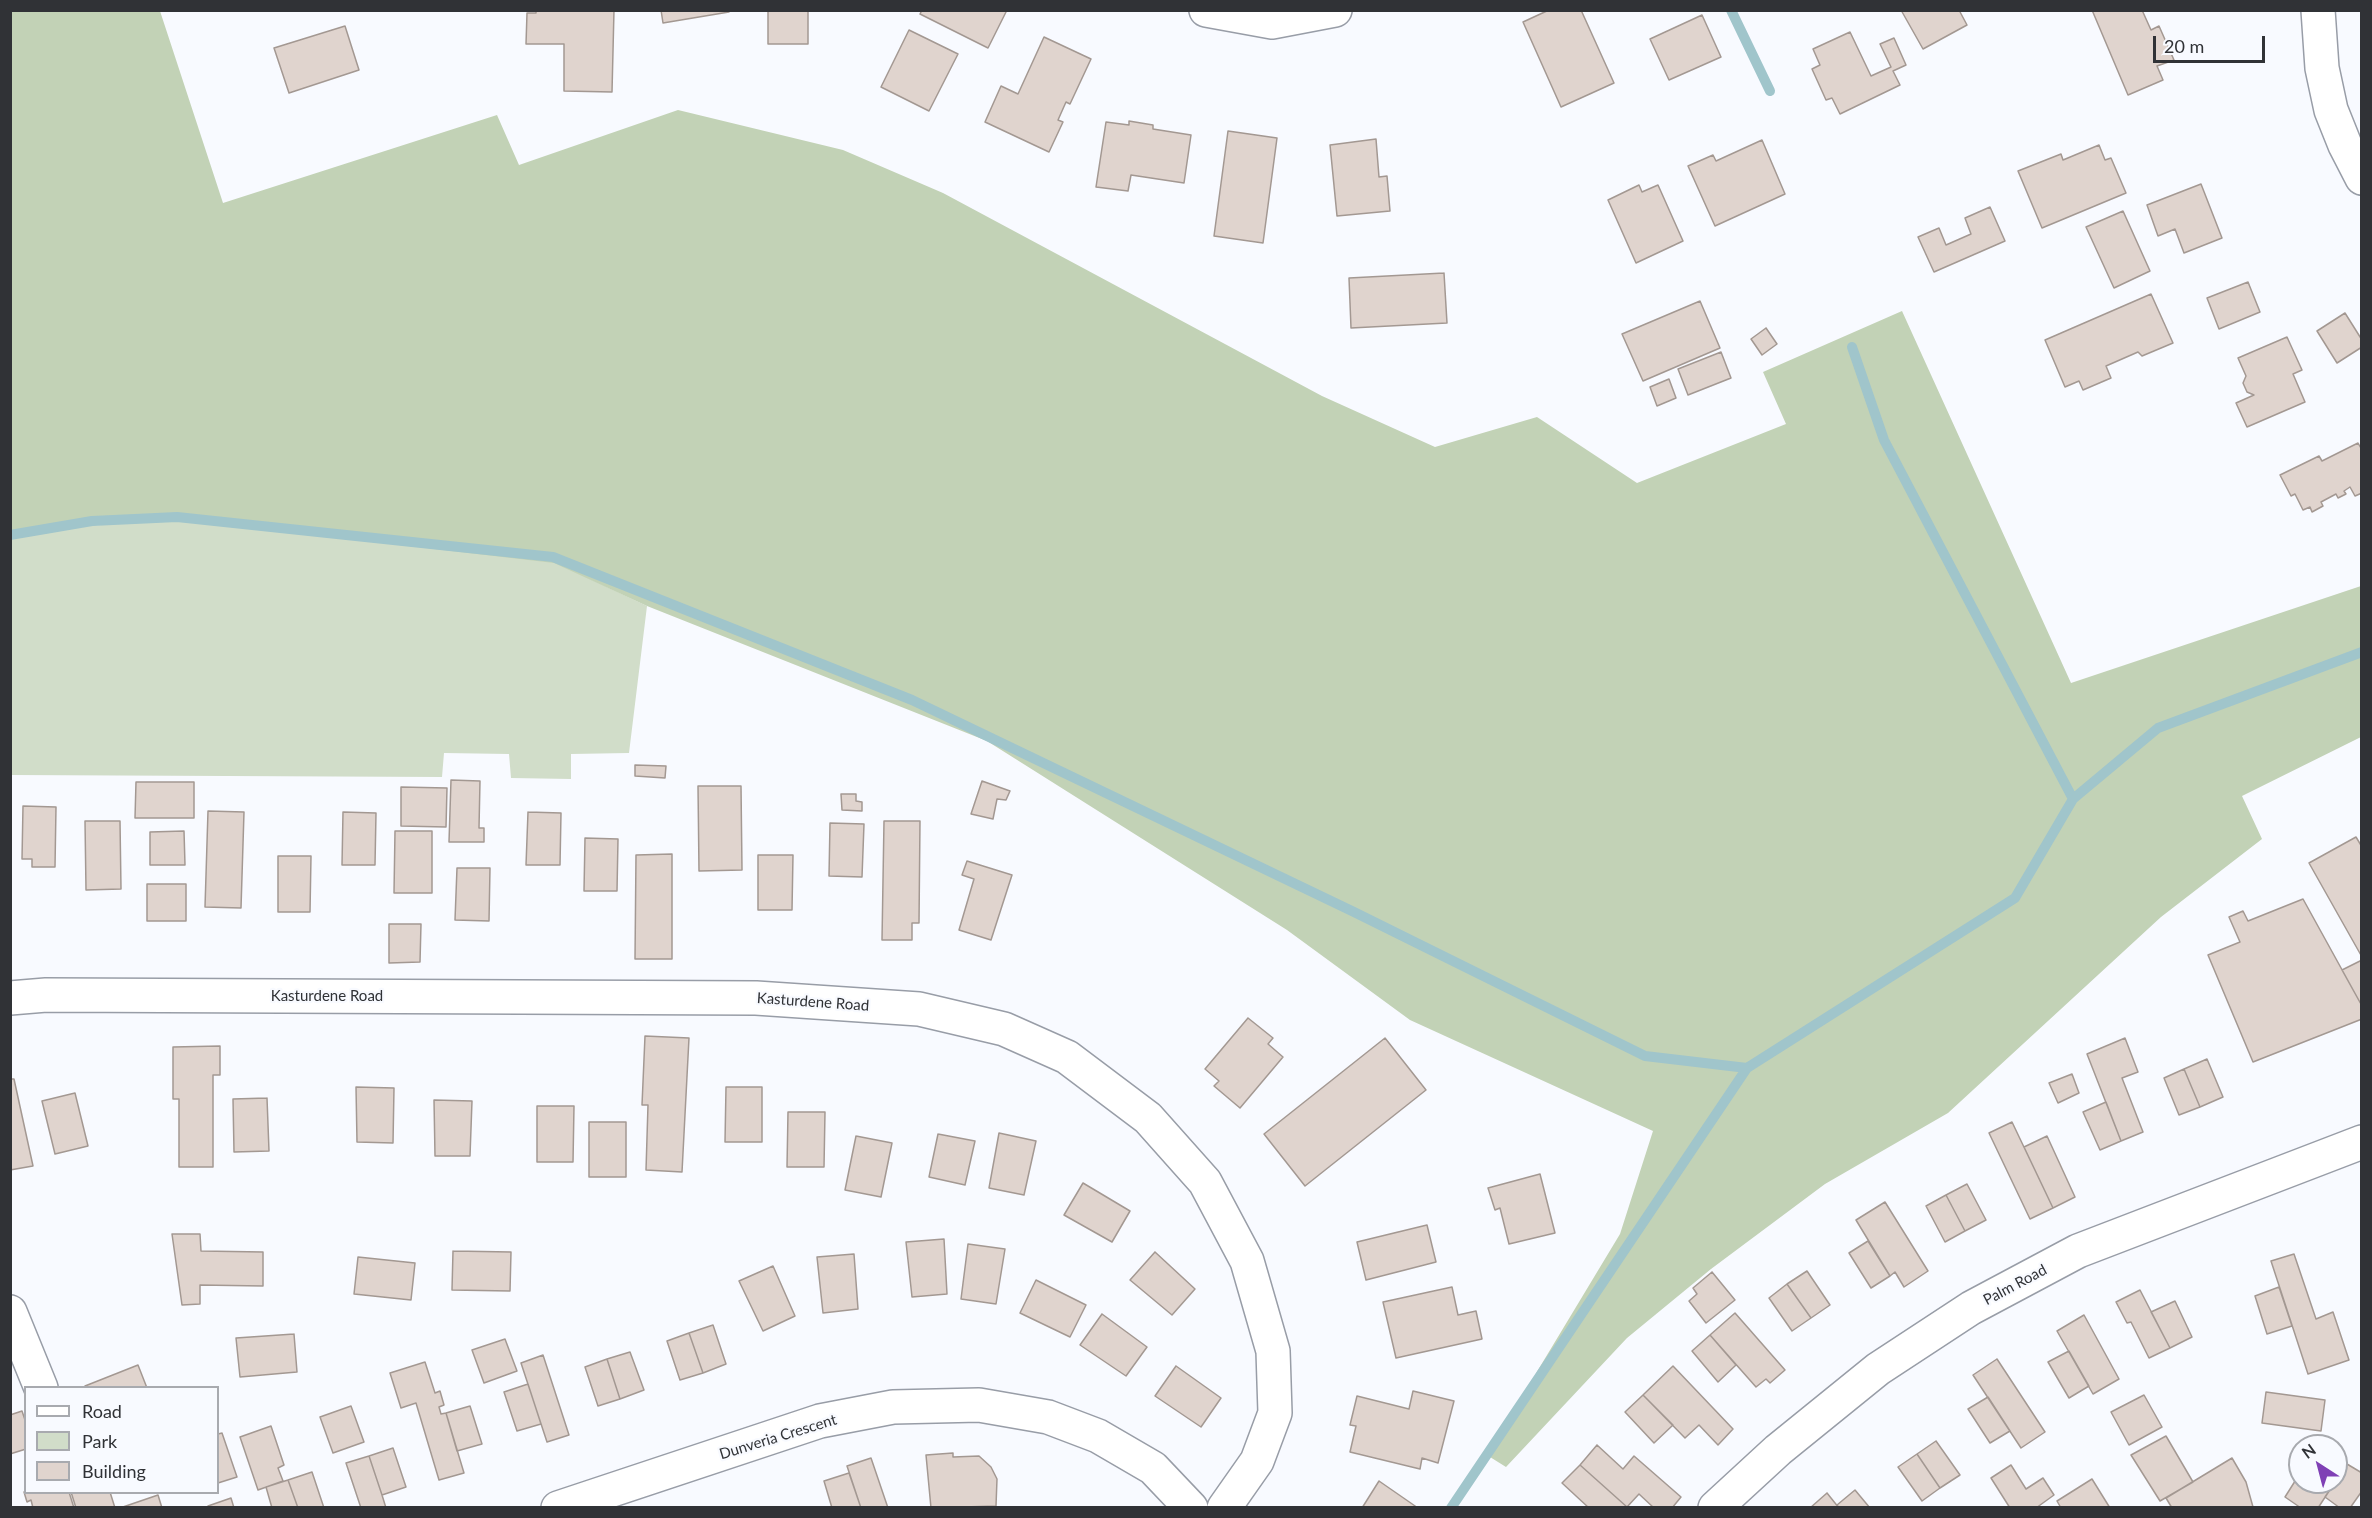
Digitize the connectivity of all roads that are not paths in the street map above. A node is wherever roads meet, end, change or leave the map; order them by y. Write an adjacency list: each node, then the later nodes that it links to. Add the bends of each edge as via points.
1 (1206, 10): 2 (street, via 1272,22)
2 (1335, 10)
3 (2318, 10): 4 (street, via 2322,68 2331,110)
4 (2361, 178)
5 (10, 998): 11 (street, Kasturdene Road, via 756,998 919,1010 1004,1029 1067,1057 1148,1118 1205,1182 1247,1261 1273,1351 1275,1413 1257,1461)
6 (2361, 1142): 12 (street, Palm Road, via 2078,1251 1971,1308 1878,1369 1778,1450)
7 (10, 1312): 8 (street)
8 (40, 1386)
9 (558, 1508): 10 (street, Dunveria Crescent, via 820,1421 893,1407 979,1405 1048,1417 1098,1436 1153,1468)
10 (1191, 1508)
11 (1224, 1508)
12 (1715, 1508)

